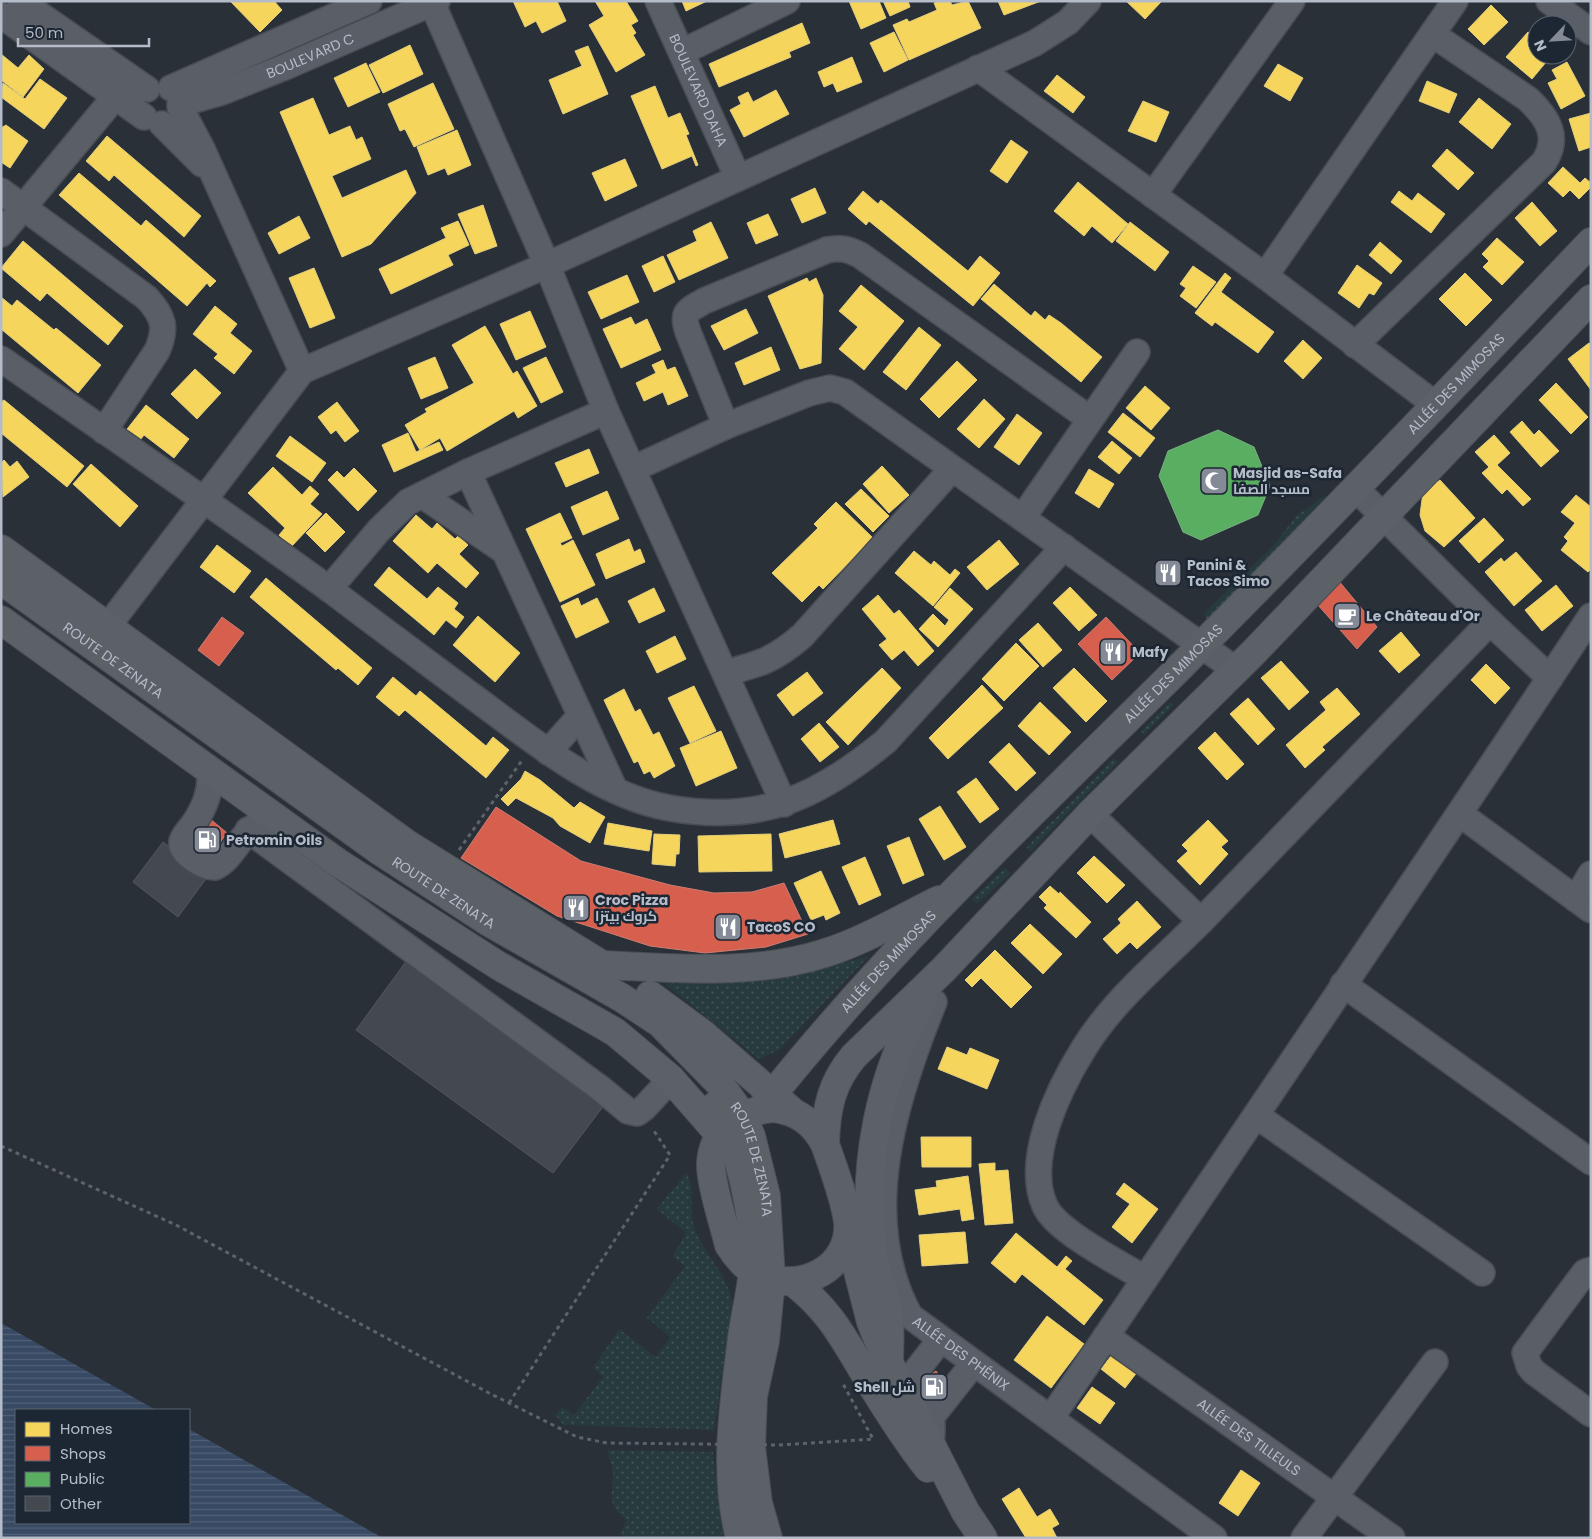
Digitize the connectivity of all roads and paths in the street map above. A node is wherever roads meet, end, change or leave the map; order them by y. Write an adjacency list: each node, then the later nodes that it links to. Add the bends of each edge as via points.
1 (20, 1): 16 (street)
2 (369, 1): 10 (street, BOULEVARD C)
3 (658, 1): 14 (street, BOULEVARD DAHA)
4 (787, 1): 14 (street)
5 (1088, 1): 15 (street, via 1052,34)
6 (1292, 1): 23 (street)
7 (1455, 1): 13 (street)
8 (1550, 1): 12 (street)
9 (435, 2): 18 (street, BOULEVARD C, via 231,89); 27 (street)
10 (334, 7): 18 (street, BOULEVARD C)
11 (1, 15): 17 (street)
12 (1591, 32)
13 (1432, 34): 28 (street); 30 (street, via 1538,108 1551,131 1551,152)
14 (682, 52): 21 (street, BOULEVARD DAHA)
15 (978, 68): 21 (street); 23 (street)
16 (147, 90): 18 (street, via 161,84); 19 (street, via 140,102)
17 (114, 98): 19 (street); 24 (street)
18 (177, 100): 19 (street, via 173,120); 20 (street)
19 (153, 120): 20 (street)
20 (213, 174): 33 (street)
21 (738, 178): 27 (street)
22 (1, 191): 24 (street)
23 (1152, 195): 28 (street)
24 (23, 207): 25 (street); 38 (street, via 147,298 158,311 163,324 163,337 157,351)
25 (1, 234)
26 (1591, 242): 34 (main road, ALLÉE DES MIMOSAS)
27 (547, 265): 33 (street); 35 (street)
28 (1265, 276): 30 (street)
29 (1591, 299): 46 (main road)
30 (1355, 344): 34 (street)
31 (1138, 352): 36 (street)
32 (1, 359): 38 (street)
33 (302, 371): 44 (street)
34 (1436, 405): 42 (main road, ALLÉE DES MIMOSAS)
35 (606, 411): 40 (street); 41 (street)
36 (1090, 419): 37 (street, via 860,255 838,248 704,301 685,315 688,332); 45 (street)
37 (726, 426): 39 (street, via 809,393 837,389); 40 (street)
38 (104, 431): 44 (street)
39 (952, 468): 45 (street); 61 (street, via 802,636 761,664)
40 (633, 469): 61 (street)
41 (468, 472): 43 (street); 49 (street)
42 (1356, 490): 46 (street); 59 (main road, ALLÉE DES MIMOSAS)
43 (422, 494): 49 (street); 53 (street, via 395,514)
44 (202, 499): 53 (street); 58 (street)
45 (1023, 517): 48 (street)
46 (1384, 517): 57 (street); 60 (main road)
47 (1, 537): 51 (street)
48 (1064, 547): 59 (street); 67 (street, via 886,741 827,784)
49 (501, 548): 63 (street)
50 (1, 549): 58 (main road, ROUTE DE ZENATA)
51 (35, 561)
52 (1, 580): 81 (main road, ROUTE DE ZENATA, via 380,852 487,921 660,1023 720,1084)
53 (329, 589): 64 (street)
54 (1, 596): 81 (main road, ROUTE DE ZENATA, via 414,889 651,1036)
55 (1591, 616): 62 (street)
56 (1, 620): 65 (main road, ROUTE DE ZENATA)
57 (1490, 622): 62 (street); 76 (street)
58 (108, 626): 72 (main road, ROUTE DE ZENATA, via 407,844)
59 (1203, 644): 60 (street); 74 (main road, ALLÉE DES MIMOSAS)
60 (1236, 670): 68 (main road)
61 (725, 673): 67 (street)
62 (1550, 678): 69 (street)
63 (580, 716): 64 (street); 66 (street)
64 (541, 747): 66 (street); 72 (path)
65 (210, 771): 70 (main road, ROUTE DE ZENATA); 71 (street, via 208,798 183,839 183,848 205,866 215,867)
66 (614, 790): 67 (street, via 668,808 704,812 738,812)
67 (784, 804)
68 (1090, 814): 76 (street); 78 (main road)
69 (1460, 814): 75 (street); 79 (street)
70 (278, 819): 71 (street); 80 (main road, ROUTE DE ZENATA, via 491,961 615,1032)
71 (248, 830): 80 (street, via 628,1111 636,1113 644,1108)
72 (446, 868): 77 (main road, ROUTE DE ZENATA)
73 (1591, 874): 75 (street)
74 (954, 892): 77 (main road, via 845,946 787,963 687,968); 81 (main road, ALLÉE DES MIMOSAS)
75 (1583, 905)
76 (1201, 921): 91 (street, via 1120,1002 1085,1046 1060,1089 1040,1154 1040,1190 1045,1207 1074,1235)
77 (602, 965): 81 (main road, ROUTE DE ZENATA, via 678,1015)
78 (943, 970): 84 (main road, via 844,1067 828,1105); 93 (street, ALLÉE DES PHÉNIX, via 897,1103 883,1212 890,1270 900,1298 910,1316); 96 (main road, via 910,1022 894,1060 883,1095 870,1169 874,1254 888,1311)
79 (1343, 984): 82 (street); 86 (street)
80 (670, 1079): 81 (main road, ROUTE DE ZENATA)
81 (744, 1116): 84 (main road, ROUTE DE ZENATA, via 794,1113 813,1125); 90 (main road, ROUTE DE ZENATA, via 766,1196); 90 (main road, ALLÉE DES MIMOSAS, via 714,1149 711,1165 728,1245 736,1256)
82 (1257, 1116): 89 (street); 91 (street)
83 (658, 1120): 98 (path, via 651,1127 670,1155)
84 (825, 1144): 87 (main road, via 849,1222)
85 (1, 1146): 98 (path, via 176,1225)
86 (1591, 1162)
87 (848, 1232): 90 (main road, via 842,1251 829,1267 812,1278); 96 (main road, via 871,1322)
88 (1591, 1270): 99 (street, via 1585,1272 1525,1353 1526,1361 1534,1372)
89 (1482, 1273)
90 (772, 1277): 104 (main road, via 810,1295 833,1320 901,1432); 105 (main road, via 742,1337 731,1434 732,1493); 106 (main road, via 765,1341 753,1396 750,1447 758,1503)
91 (1144, 1278): 92 (street)
92 (1106, 1336): 101 (street); 103 (street, ALLÉE DES TILLEULS)
93 (941, 1339): 95 (street, ALLÉE DES PHÉNIX); 96 (street)
94 (1435, 1362): 103 (street)
95 (974, 1363): 100 (street); 101 (street, ALLÉE DES PHÉNIX)
96 (897, 1374): 100 (street, via 925,1400); 102 (main road)
97 (840, 1378): 98 (path, bridge, via 873,1439 779,1445 590,1441)
98 (508, 1403)
99 (1591, 1414)
100 (932, 1416): 102 (street)
101 (1051, 1418): 108 (street, ALLÉE DES PHÉNIX)
102 (931, 1444): 104 (main road)
103 (1334, 1496): 109 (street); 110 (street, ALLÉE DES TILLEULS)
104 (965, 1511): 107 (main road)
105 (740, 1538)
106 (768, 1538)
107 (983, 1538)
108 (1214, 1538)
109 (1304, 1538)
110 (1392, 1538)

